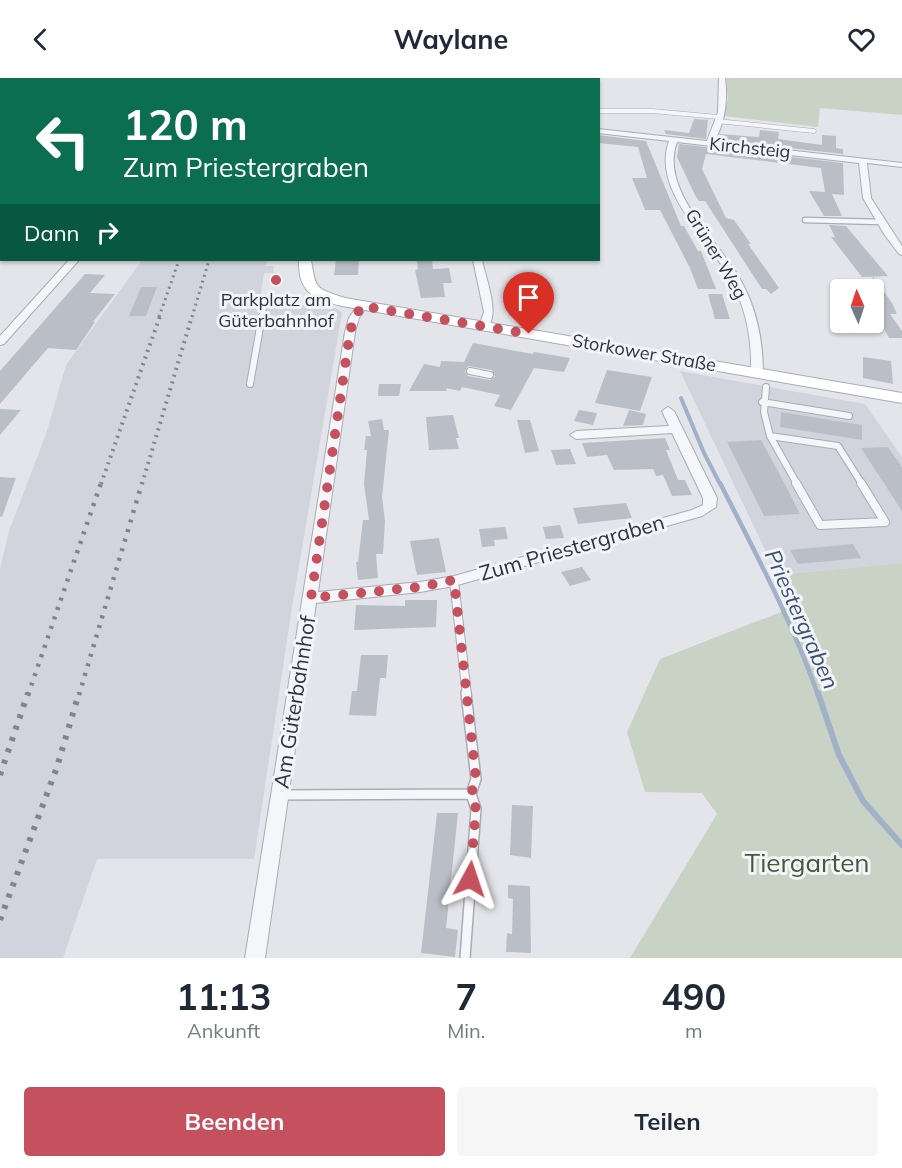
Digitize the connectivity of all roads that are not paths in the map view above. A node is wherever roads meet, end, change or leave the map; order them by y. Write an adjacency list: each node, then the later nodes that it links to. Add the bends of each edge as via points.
1 (722, 78): 3 (street, via 724,98)
2 (600, 111): 3 (lane, via 652,111)
3 (718, 119): 5 (lane); 7 (street)
4 (600, 131): 6 (street, Kirchsteig)
5 (814, 131)
6 (674, 140): 7 (street, Kirchsteig); 20 (street, Grüner Weg, via 668,161 675,185 742,294 753,330)
7 (709, 143): 8 (street, Kirchsteig)
8 (863, 160): 9 (street, Kirchsteig); 11 (street, via 867,198)
9 (902, 165)
10 (805, 220): 11 (lane)
11 (881, 222): 12 (street)
12 (902, 252)
13 (73, 261): 19 (street)
14 (305, 261): 17 (main road, Storkower Straße, via 304,274 314,291)
15 (477, 261): 18 (street, via 489,312)
16 (269, 300): 23 (lane, via 265,301)
17 (362, 306): 18 (main road, Storkower Straße); 33 (street, Am Güterbahnhof, via 350,332)
18 (484, 326): 20 (main road, Storkower Straße)
19 (0, 342)
20 (757, 366): 25 (main road, Storkower Straße)
21 (470, 371): 22 (lane)
22 (490, 375)
23 (250, 384)
24 (766, 387): 26 (lane)
25 (902, 398)
26 (762, 402): 28 (lane); 31 (lane)
27 (668, 411): 29 (street, Zum Priestergraben)
28 (849, 416)
29 (675, 429): 30 (street); 32 (street, Zum Priestergraben, via 710,498 709,507)
30 (576, 435)
31 (770, 436): 31 (lane, via 820,525 885,522 838,446)
32 (454, 580): 33 (street, Zum Priestergraben); 34 (lane, via 476,779)
33 (311, 598): 35 (street, Am Güterbahnhof)
34 (471, 794): 35 (lane); 37 (lane, via 476,809)
35 (280, 795): 36 (street, Am Güterbahnhof)
36 (255, 958)
37 (465, 958)

